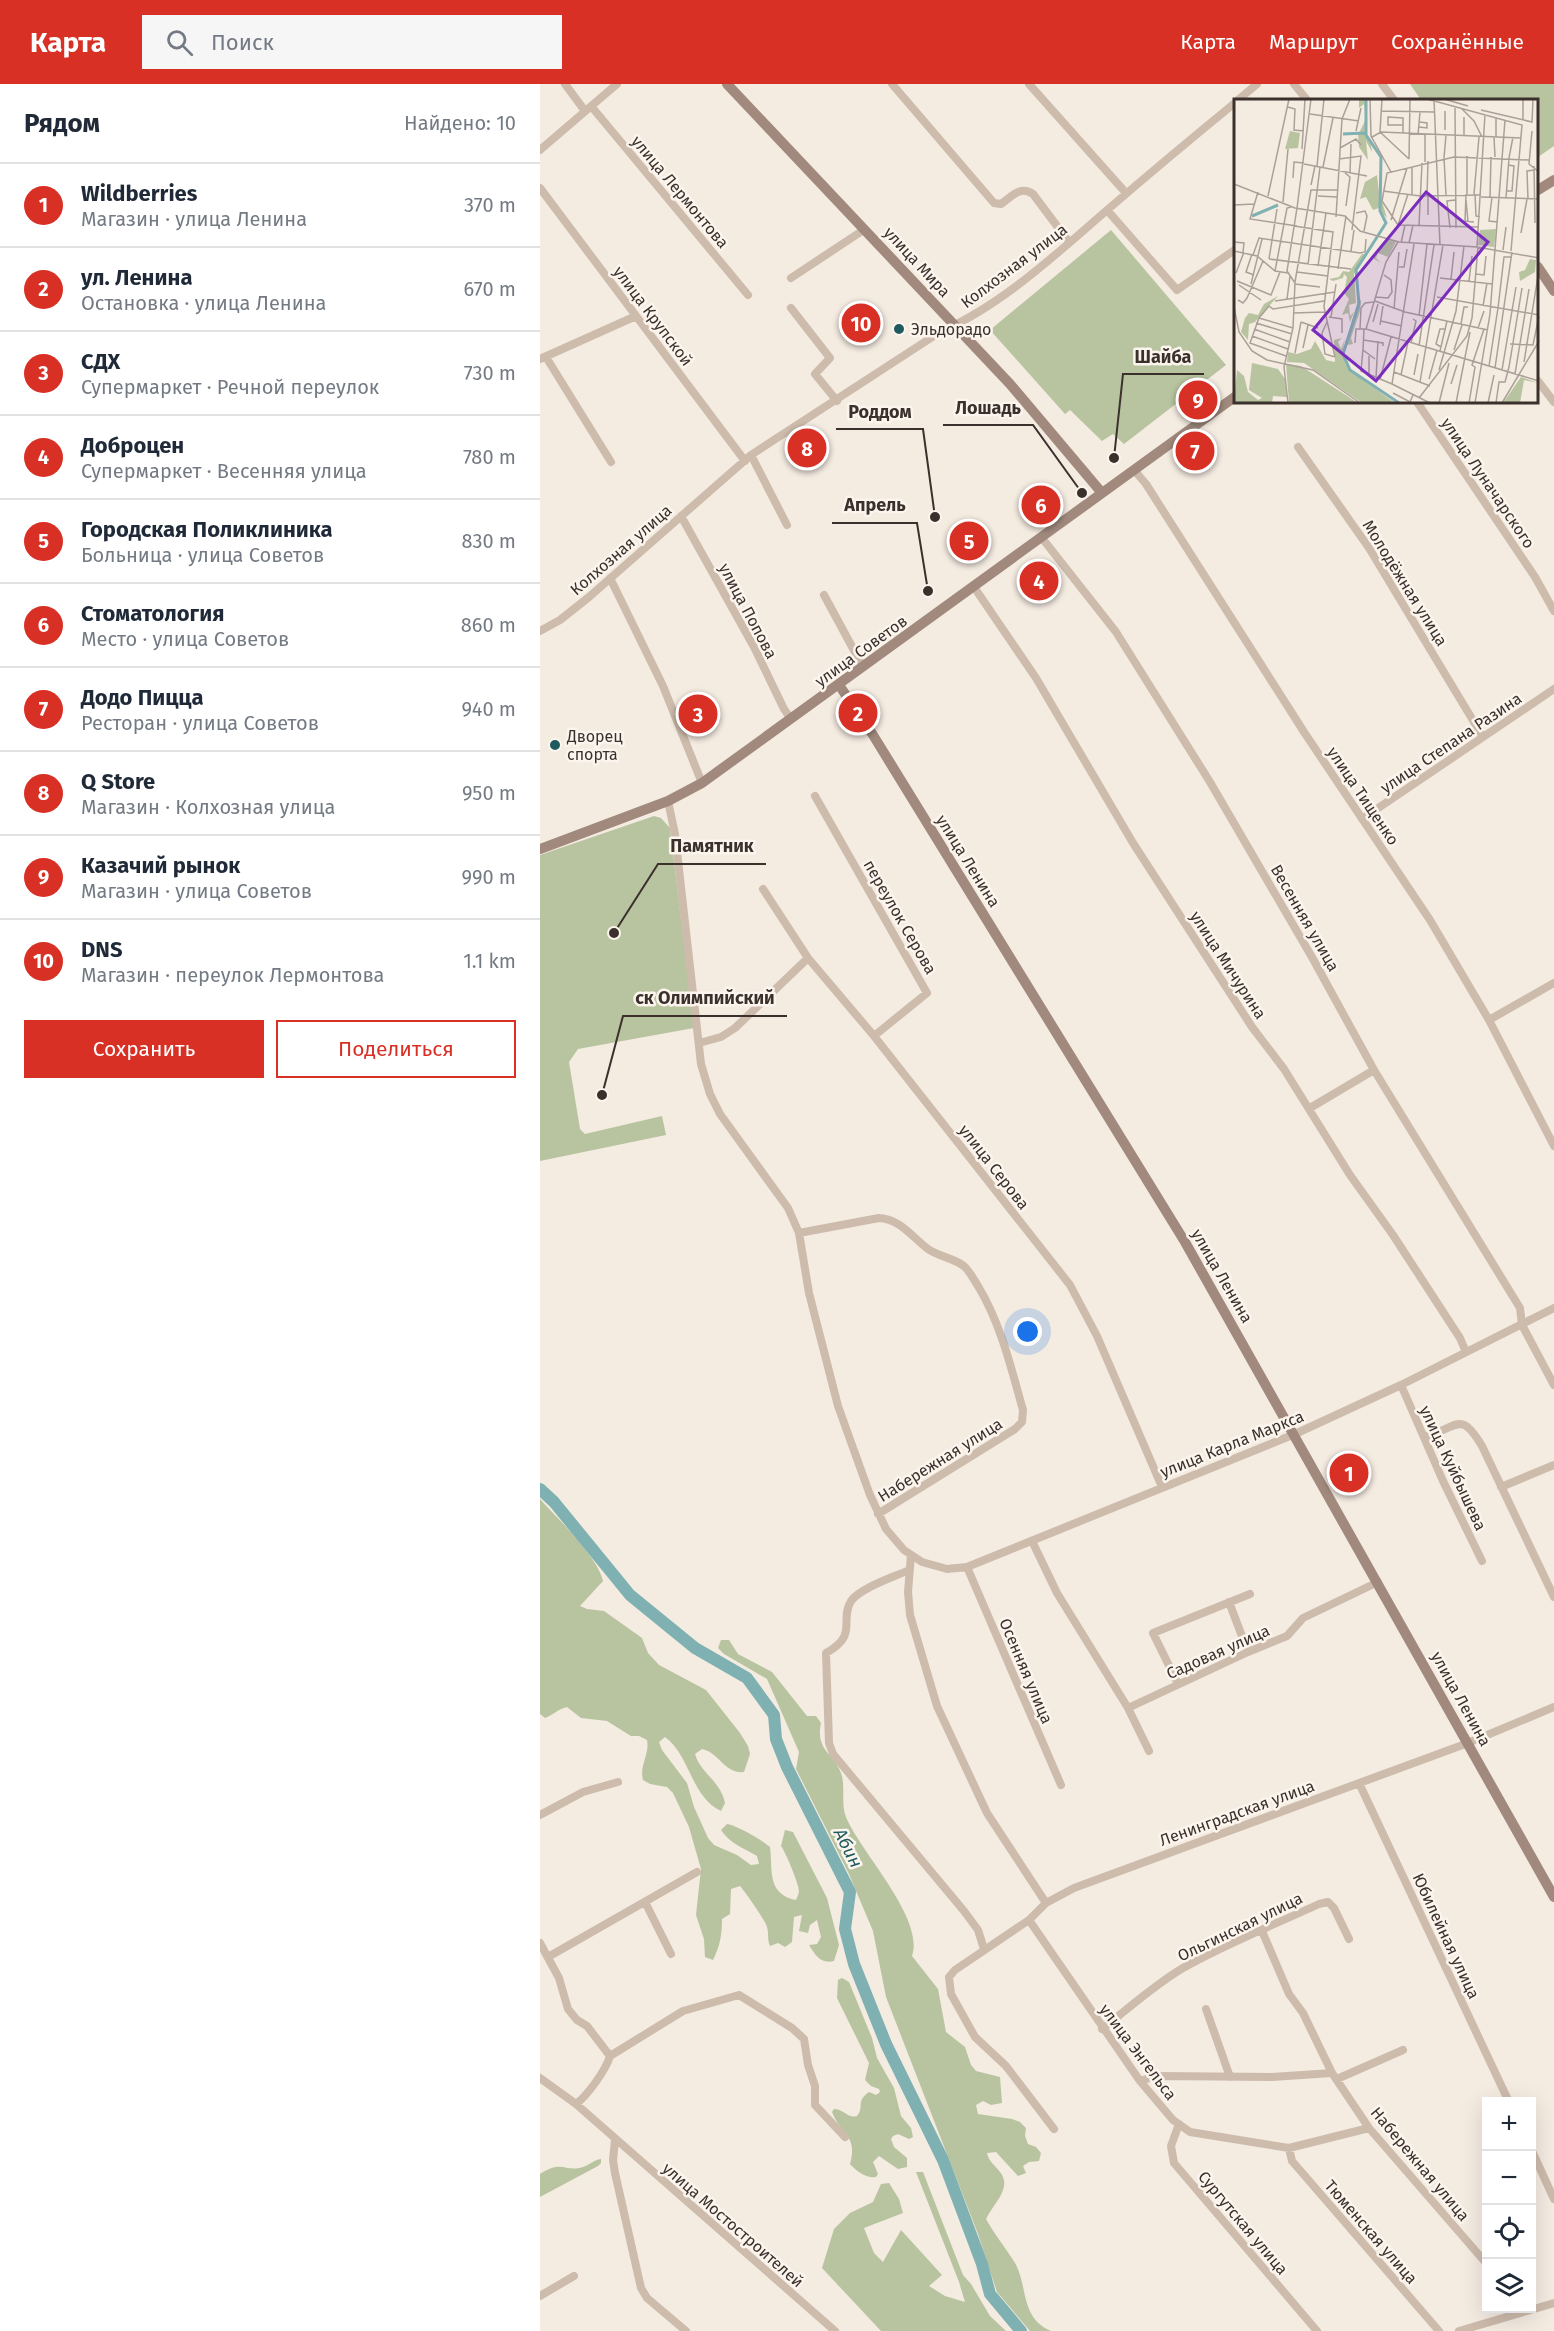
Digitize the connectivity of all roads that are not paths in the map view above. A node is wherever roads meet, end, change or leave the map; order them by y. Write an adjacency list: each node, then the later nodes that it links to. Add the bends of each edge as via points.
1 (565, 84): 13 (street, улица Лермонтова)
2 (617, 84): 13 (street)
3 (727, 84): 20 (main road, улица Мира)
4 (892, 84): 21 (street, via 994,203 1001,204 1026,189)
5 (1029, 84): 18 (street)
6 (1294, 84): 10 (street)
7 (1382, 84): 11 (street)
8 (1254, 85): 9 (street, Колхозная улица)
9 (1239, 99)
10 (1306, 99)
11 (1393, 99)
12 (1234, 103): 18 (street, Колхозная улица)
13 (588, 109): 14 (street); 26 (street, улица Лермонтова)
14 (540, 150)
15 (1554, 180): 17 (main road)
16 (540, 188): 28 (street, улица Крупской)
17 (1539, 189)
18 (1126, 193): 19 (street, Колхозная улица)
19 (1107, 210): 21 (street, Колхозная улица); 22 (street, via 1177,290)
20 (865, 229): 24 (street); 29 (main road, улица Мира)
21 (1069, 242): 29 (street, Колхозная улица, via 996,301)
22 (1234, 250)
23 (1539, 268): 25 (main road)
24 (791, 278)
25 (1554, 291)
26 (748, 295)
27 (790, 308): 33 (street, via 830,358 815,374)
28 (636, 316): 30 (street); 37 (street, улица Крупской)
29 (955, 326): 33 (street, Колхозная улица); 40 (main road, улица Мира)
30 (543, 358): 38 (street)
31 (1539, 382): 34 (street)
32 (1234, 397): 39 (main road, улица Советов)
33 (837, 401): 37 (street, Колхозная улица)
34 (1554, 402)
35 (1418, 404): 47 (street, улица Луначарского)
36 (1298, 447): 53 (street, Молодёжная улица, via 1369,548)
37 (748, 458): 41 (street, Колхозная улица); 42 (street, улица Крупской)
38 (611, 462)
39 (1134, 470): 40 (main road, улица Советов); 57 (street, улица Тищенко)
40 (1102, 493): 43 (main road, улица Советов)
41 (681, 516): 44 (street, Колхозная улица); 52 (street, улица Попова)
42 (787, 525)
43 (1042, 538): 45 (main road, улица Советов); 65 (street, Весенняя улица, via 1116,632 1182,736)
44 (610, 578): 48 (street, Колхозная улица, via 560,620); 54 (street, via 663,686)
45 (974, 587): 49 (main road, улица Советов); 66 (street, улица Мичурина, via 1036,678 1133,843 1252,1027)
46 (824, 595): 49 (street)
47 (1554, 611)
48 (540, 631)
49 (863, 667): 50 (main road, улица Советов)
50 (839, 685): 52 (main road, улица Советов); 74 (main road, улица Ленина, via 1179,1232)
51 (1554, 689): 53 (street, улица Степана Разина)
52 (791, 719): 54 (main road, улица Советов)
53 (1483, 737): 57 (street, улица Степана Разина)
54 (702, 783): 56 (main road, улица Советов)
55 (815, 796): 63 (street, переулок Серова, via 927,993)
56 (668, 801): 58 (main road, улица Советов); 64 (street, Набережная улица)
57 (1362, 819): 62 (street, улица Тищенко, via 1430,920)
58 (543, 848)
59 (763, 889): 60 (street, улица Серова)
60 (808, 958): 63 (street, улица Серова); 64 (street, via 735,1028)
61 (1554, 983): 62 (street)
62 (1489, 1020): 67 (street, улица Тищенко)
63 (874, 1036): 77 (street, улица Серова, via 1070,1285 1097,1336)
64 (699, 1043): 68 (street, Набережная улица, via 712,1099 788,1208)
65 (1374, 1070): 66 (street); 70 (street, Весенняя улица, via 1520,1308)
66 (1310, 1108): 71 (street, улица Мичурина)
67 (1554, 1146)
68 (799, 1233): 79 (street, Набережная улица, via 808,1293 838,1406); 79 (street, Набережная улица, via 879,1218 897,1223 928,1249 967,1268 1002,1336 1023,1410 1022,1422 1015,1429)
69 (1554, 1308): 70 (street, улица Карла Маркса)
70 (1522, 1325): 71 (street, улица Карла Маркса); 73 (street, Весенняя улица)
71 (1466, 1352): 72 (street, улица Карла Маркса)
72 (1401, 1385): 74 (street, улица Карла Маркса); 75 (street, улица Куйбышева)
73 (1554, 1385)
74 (1295, 1434): 77 (street, улица Карла Маркса); 85 (main road, улица Ленина)
75 (1424, 1437): 78 (street, via 1459,1423 1466,1424 1482,1446); 82 (street, улица Куйбышева)
76 (1554, 1465): 78 (street)
77 (1162, 1487): 80 (street, улица Карла Маркса)
78 (1501, 1487): 87 (street)
79 (878, 1514): 81 (street, Набережная улица, via 893,1538)
80 (1032, 1541): 83 (street, улица Карла Маркса); 92 (street, via 1057,1593)
81 (911, 1555): 83 (street, улица Карла Маркса, via 933,1566); 84 (street)
82 (1482, 1561)
83 (967, 1567): 97 (street, Осенняя улица)
84 (909, 1570): 102 (street, via 910,1615 937,1706 987,1813); 107 (street, via 852,1599 847,1632 826,1653 829,1743 833,1754 964,1911 978,1930)
85 (1378, 1582): 89 (street, Садовая улица, via 1303,1618 1287,1636); 93 (main road, улица Ленина)
86 (1250, 1594): 88 (street)
87 (1554, 1597)
88 (1229, 1602): 89 (street); 90 (street, via 1153,1633)
89 (1248, 1652): 90 (street, Садовая улица)
90 (1178, 1684): 92 (street, Садовая улица)
91 (1554, 1707): 93 (street, Ленинградская улица)
92 (1128, 1708): 94 (street)
93 (1468, 1743): 96 (street, Ленинградская улица); 100 (main road, улица Ленина)
94 (1149, 1751)
95 (618, 1782): 98 (street, via 583,1792)
96 (1359, 1783): 102 (street, Ленинградская улица, via 1085,1884); 118 (street, Юбилейная улица)
97 (1061, 1785)
98 (540, 1815)
99 (697, 1872): 101 (street)
100 (1554, 1897)
101 (645, 1902): 108 (street); 109 (street)
102 (1046, 1903): 103 (street, Ленинградская улица)
103 (1029, 1920): 107 (street, Ленинградская улица); 111 (street, улица Энгельса)
104 (1262, 1931): 105 (street, Ольгинская улица, via 1328,1902); 111 (street, Ольгинская улица, via 1181,1969); 114 (street, Набережная улица, via 1289,1994)
105 (1349, 1939)
106 (540, 1943): 109 (street)
107 (984, 1949): 122 (street, Ленинградская улица, via 949,1977 951,1994 975,2037 1006,2066)
108 (671, 1954)
109 (548, 1957): 113 (street, via 560,1978 568,2009)
110 (1206, 2009): 115 (street)
111 (1102, 2029): 117 (street, улица Энгельса)
112 (1403, 2050): 114 (street)
113 (610, 2055): 119 (street, via 586,2097); 123 (street, via 683,2011 739,1995 804,2039 815,2086 815,2105)
114 (1335, 2076): 115 (street); 121 (street, Набережная улица)
115 (1230, 2077): 117 (street, via 1156,2076)
116 (540, 2078): 119 (street, улица Мостостроителей)
117 (1140, 2081): 120 (street, улица Энгельса)
118 (1507, 2097)
119 (576, 2104): 124 (street, улица Мостостроителей)
120 (1179, 2124): 125 (street, улица Энгельса, via 1190,2132); 136 (street, Сургутская улица, via 1171,2146 1174,2163)
121 (1369, 2128): 125 (street, улица Энгельса); 128 (street, Набережная улица)
122 (1054, 2129)
123 (845, 2137)
124 (615, 2140): 134 (street, via 615,2173 641,2288); 135 (street, улица Мостостроителей)
125 (1289, 2148): 137 (street, Тюменская улица, via 1292,2161)
126 (1536, 2160): 127 (street)
127 (1554, 2199)
128 (1483, 2259)
129 (574, 2276): 130 (street)
130 (540, 2296)
131 (1554, 2303): 132 (street)
132 (1536, 2306)
133 (1514, 2313): 138 (street)
134 (686, 2331)
135 (835, 2331)
136 (1317, 2331)
137 (1439, 2331)
138 (1459, 2331)

